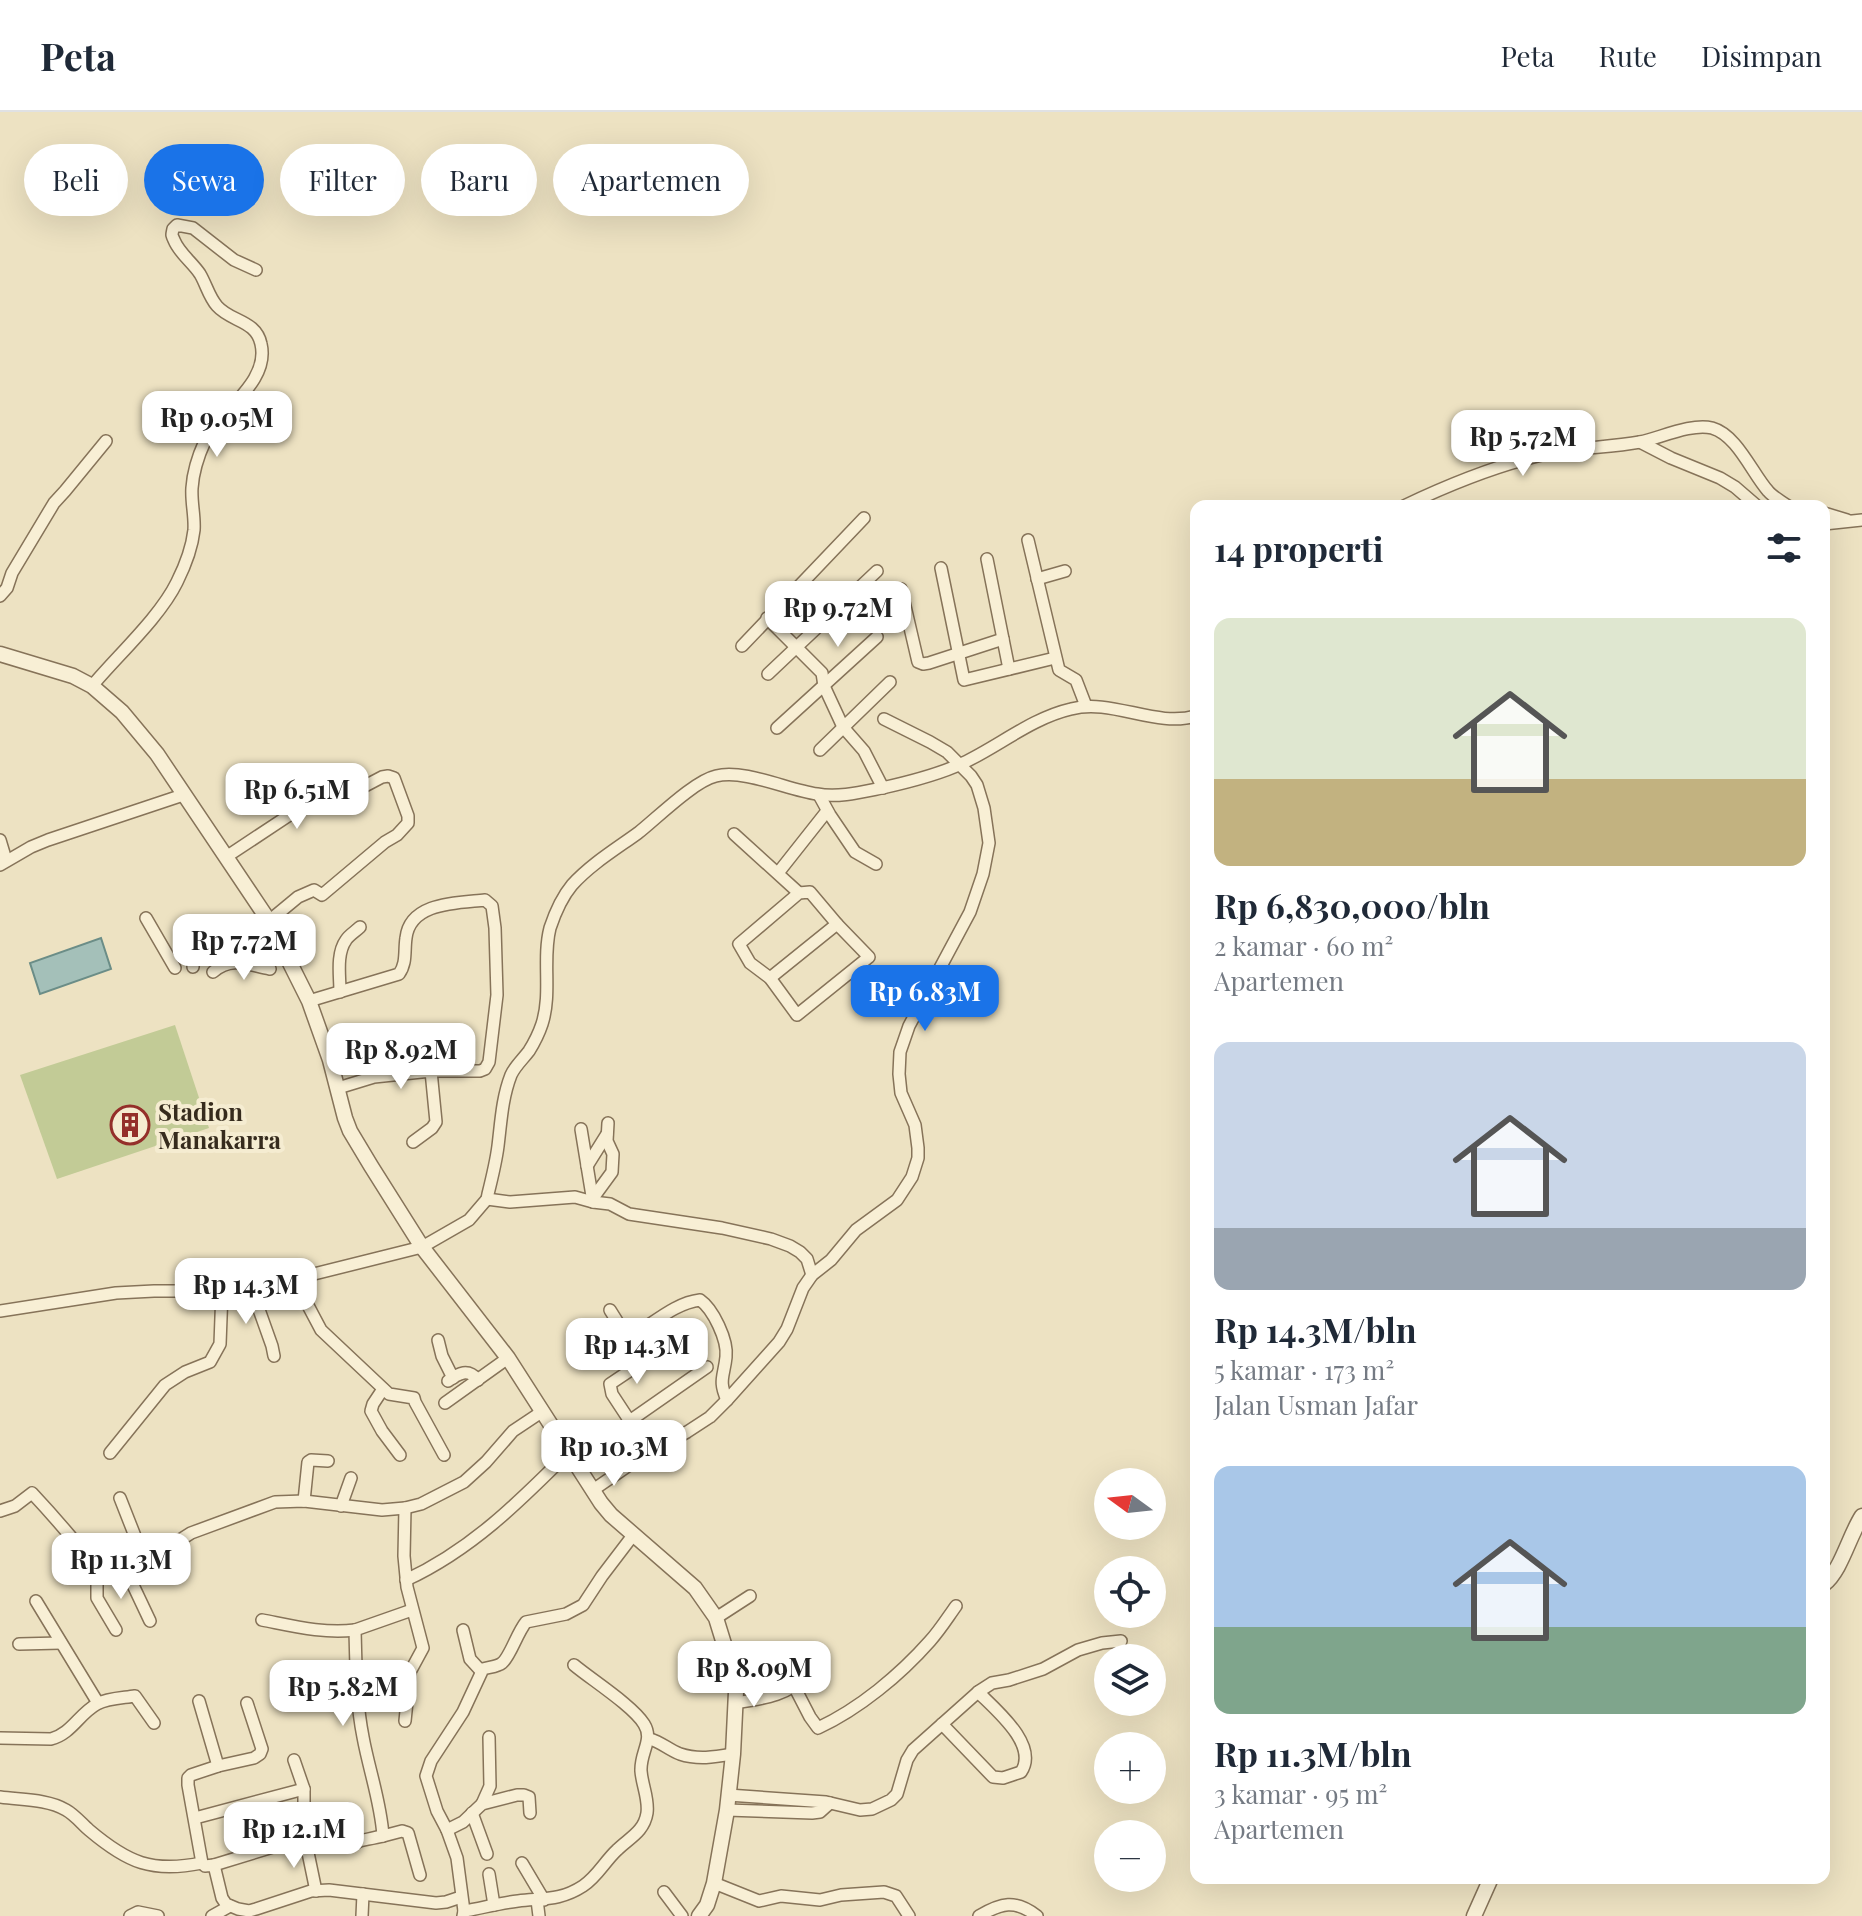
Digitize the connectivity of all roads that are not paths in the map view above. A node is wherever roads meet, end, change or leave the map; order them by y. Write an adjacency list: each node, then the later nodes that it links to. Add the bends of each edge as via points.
1 (256, 270): 31 (street, via 193,228 173,229 175,244 215,303 253,327 263,356 254,381 214,428 200,455 192,489 192,544 176,585)
2 (106, 441): 19 (street, via 54,503)
3 (1640, 442): 4 (street, via 1542,455); 5 (street, via 1720,478); 6 (street, via 1713,428 1733,442)
4 (1416, 500)
5 (1750, 500)
6 (1779, 500)
7 (1830, 515): 10 (street)
8 (864, 518): 20 (street)
9 (1862, 520): 10 (street)
10 (1848, 521): 11 (street)
11 (1830, 523)
12 (1028, 540): 17 (street)
13 (987, 559): 22 (street)
14 (941, 568): 25 (street)
15 (877, 571): 24 (street)
16 (1065, 571): 17 (street)
17 (1037, 579): 27 (street)
18 (901, 589): 25 (street, via 918,662)
19 (0, 596)
20 (767, 618): 23 (street); 24 (street)
21 (877, 637): 32 (street)
22 (1003, 639): 25 (street); 28 (street)
23 (742, 646)
24 (796, 648): 29 (street); 32 (street, via 822,673)
25 (960, 653): 28 (street, via 964,680)
26 (0, 654): 31 (street)
27 (1055, 658): 28 (street); 33 (street, via 1059,670 1076,680)
28 (1009, 669)
29 (768, 674)
30 (890, 682): 36 (street)
31 (92, 686): 41 (street, via 141,733)
32 (824, 686): 36 (street); 37 (street)
33 (1086, 706): 34 (street); 39 (street, via 1056,713)
34 (1190, 717)
35 (884, 719): 39 (street)
36 (843, 727): 38 (street); 40 (street, via 864,751)
37 (777, 728)
38 (820, 750)
39 (961, 764): 40 (street); 71 (street, via 977,785 988,856 970,912 900,1052 901,1093 918,1148 915,1167 897,1200 856,1230)
40 (883, 788): 42 (street)
41 (183, 795): 46 (street); 47 (street, via 48,840)
42 (819, 795): 43 (street); 68 (street, via 752,778 712,777 573,885 550,930 543,1021 512,1071)
43 (827, 811): 48 (street, via 855,852); 49 (street)
44 (734, 834): 49 (street)
45 (0, 840): 47 (street)
46 (226, 857): 52 (street); 52 (street, via 288,816 316,803 337,803 348,791 382,777 394,778 408,816 403,829 322,895 314,890 298,897)
47 (3, 862)
48 (876, 864)
49 (778, 873): 50 (street)
50 (799, 893): 53 (street, via 810,892); 60 (street, via 739,944 750,963)
51 (146, 918): 57 (street)
52 (269, 921): 62 (street)
53 (837, 924): 60 (street); 60 (street, via 869,957 797,1015)
54 (360, 927): 61 (street, via 342,948)
55 (191, 938): 56 (street)
56 (193, 967)
57 (175, 968)
58 (270, 969): 59 (street, via 231,962)
59 (213, 972)
60 (770, 978)
61 (340, 992): 62 (street); 63 (street, via 399,974 414,916 428,909 489,902 497,995 489,1062 480,1071)
62 (309, 1001): 64 (street)
63 (431, 1071): 64 (street, via 374,1077); 66 (street, via 436,1122)
64 (338, 1088): 70 (street, via 350,1131)
65 (581, 1129): 67 (street)
66 (413, 1142)
67 (587, 1167): 69 (street); 69 (street, via 607,1129 612,1172)
68 (487, 1199): 69 (street); 70 (street, via 469,1220)
69 (593, 1200): 71 (street, via 629,1214 722,1228 790,1246 807,1259)
70 (422, 1247): 72 (street); 80 (street)
71 (812, 1275): 84 (street, via 779,1342)
72 (294, 1279): 73 (street); 83 (street, via 321,1330)
73 (251, 1287): 74 (street); 79 (street)
74 (222, 1291): 76 (street, via 116,1293); 90 (street, via 220,1344 210,1362 165,1384)
75 (610, 1310): 84 (street, via 630,1337 691,1302 705,1303 727,1349 722,1388)
76 (0, 1311)
77 (686, 1333): 87 (street, via 610,1384)
78 (438, 1340): 82 (street, via 450,1379 469,1372)
79 (274, 1356)
80 (508, 1358): 82 (street); 86 (street)
81 (707, 1367): 87 (street)
82 (478, 1380): 85 (street)
83 (383, 1389): 91 (street, via 371,1411); 92 (street, via 414,1398)
84 (727, 1400): 89 (street)
85 (445, 1403)
86 (543, 1411): 88 (street); 99 (street, via 513,1431 464,1482)
87 (631, 1420): 89 (street)
88 (569, 1452): 95 (street); 107 (street, via 476,1539)
89 (650, 1452): 95 (street)
90 (110, 1453)
91 (400, 1455)
92 (444, 1455)
93 (328, 1461): 97 (street, via 308,1462)
94 (351, 1478): 98 (street)
95 (593, 1490): 102 (street)
96 (120, 1498): 103 (street)
97 (304, 1501): 98 (street); 103 (street, via 267,1504 191,1533)
98 (341, 1506): 99 (street)
99 (405, 1508): 107 (street)
100 (0, 1511): 105 (street, via 32,1493)
101 (1862, 1516): 106 (street)
102 (634, 1534): 112 (street, via 695,1588); 123 (street, via 583,1605 526,1622 504,1662)
103 (144, 1559): 104 (street)
104 (124, 1566): 105 (street); 114 (street)
105 (97, 1575): 115 (street, via 96,1595)
106 (1830, 1579)
107 (406, 1580): 111 (street)
108 (750, 1596): 112 (street)
109 (36, 1601): 119 (street)
110 (956, 1606): 124 (street, via 930,1641 889,1680 837,1719 818,1728)
111 (412, 1610): 116 (street); 130 (street, via 423,1648 409,1677)
112 (716, 1618): 129 (street, via 733,1673)
113 (262, 1620): 116 (street, via 306,1629)
114 (150, 1621)
115 (116, 1630)
116 (355, 1630): 148 (street, via 362,1734)
117 (463, 1630): 123 (street, via 470,1659)
118 (1121, 1641): 125 (street, via 1078,1650)
119 (61, 1643): 120 (street); 127 (street)
120 (19, 1644)
121 (815, 1653): 124 (street)
122 (574, 1665): 135 (street, via 640,1719)
123 (481, 1671): 147 (street, via 426,1776)
124 (794, 1686): 129 (street)
125 (978, 1692): 132 (street); 132 (street, via 1020,1741 1026,1758 1021,1772 993,1777)
126 (199, 1701): 138 (street)
127 (98, 1703): 131 (street, via 135,1696); 134 (street, via 57,1738)
128 (247, 1703): 138 (street, via 262,1751 254,1758)
129 (735, 1703): 136 (street)
130 (405, 1721)
131 (154, 1723)
132 (942, 1724): 141 (street, via 913,1750 897,1794 872,1809 830,1803 812,1813)
133 (489, 1737): 142 (street, via 490,1786)
134 (0, 1738)
135 (650, 1739): 136 (street, via 689,1756); 162 (street, via 641,1757 647,1814 641,1828 582,1886)
136 (733, 1754): 141 (street)
137 (294, 1760): 139 (street)
138 (218, 1766): 146 (street, via 188,1778)
139 (304, 1789): 146 (street); 149 (street)
140 (0, 1797): 153 (street, via 59,1807 130,1859 167,1868)
141 (727, 1802): 156 (street)
142 (482, 1804): 144 (street); 145 (street, via 524,1795 529,1797)
143 (348, 1809): 150 (street)
144 (472, 1813): 147 (street); 151 (street)
145 (530, 1813)
146 (195, 1818): 153 (street, via 197,1841)
147 (447, 1830): 161 (street, via 457,1858)
148 (383, 1836): 150 (street); 155 (street, via 408,1833)
149 (303, 1841): 150 (street); 153 (street); 158 (street)
150 (358, 1842)
151 (487, 1854)
152 (522, 1863): 162 (street)
153 (208, 1864): 164 (street)
154 (489, 1874): 163 (street)
155 (420, 1875)
156 (714, 1883): 173 (street); 174 (street, via 759,1901 884,1892 896,1896)
157 (1488, 1884): 177 (street)
158 (316, 1891): 160 (street); 165 (street)
159 (664, 1892): 172 (street)
160 (363, 1894): 161 (street, via 436,1903); 170 (street)
161 (461, 1897): 166 (street)
162 (540, 1900): 163 (street); 171 (street)
163 (494, 1905): 166 (street)
164 (230, 1906): 165 (street); 169 (street)
165 (256, 1913)
166 (463, 1914)
167 (130, 1916): 168 (street)
168 (158, 1916)
169 (212, 1916)
170 (362, 1916)
171 (539, 1916)
172 (682, 1916)
173 (699, 1916)
174 (909, 1916)
175 (979, 1916): 176 (street, via 1005,1904)
176 (1037, 1916)
177 (1474, 1916)

